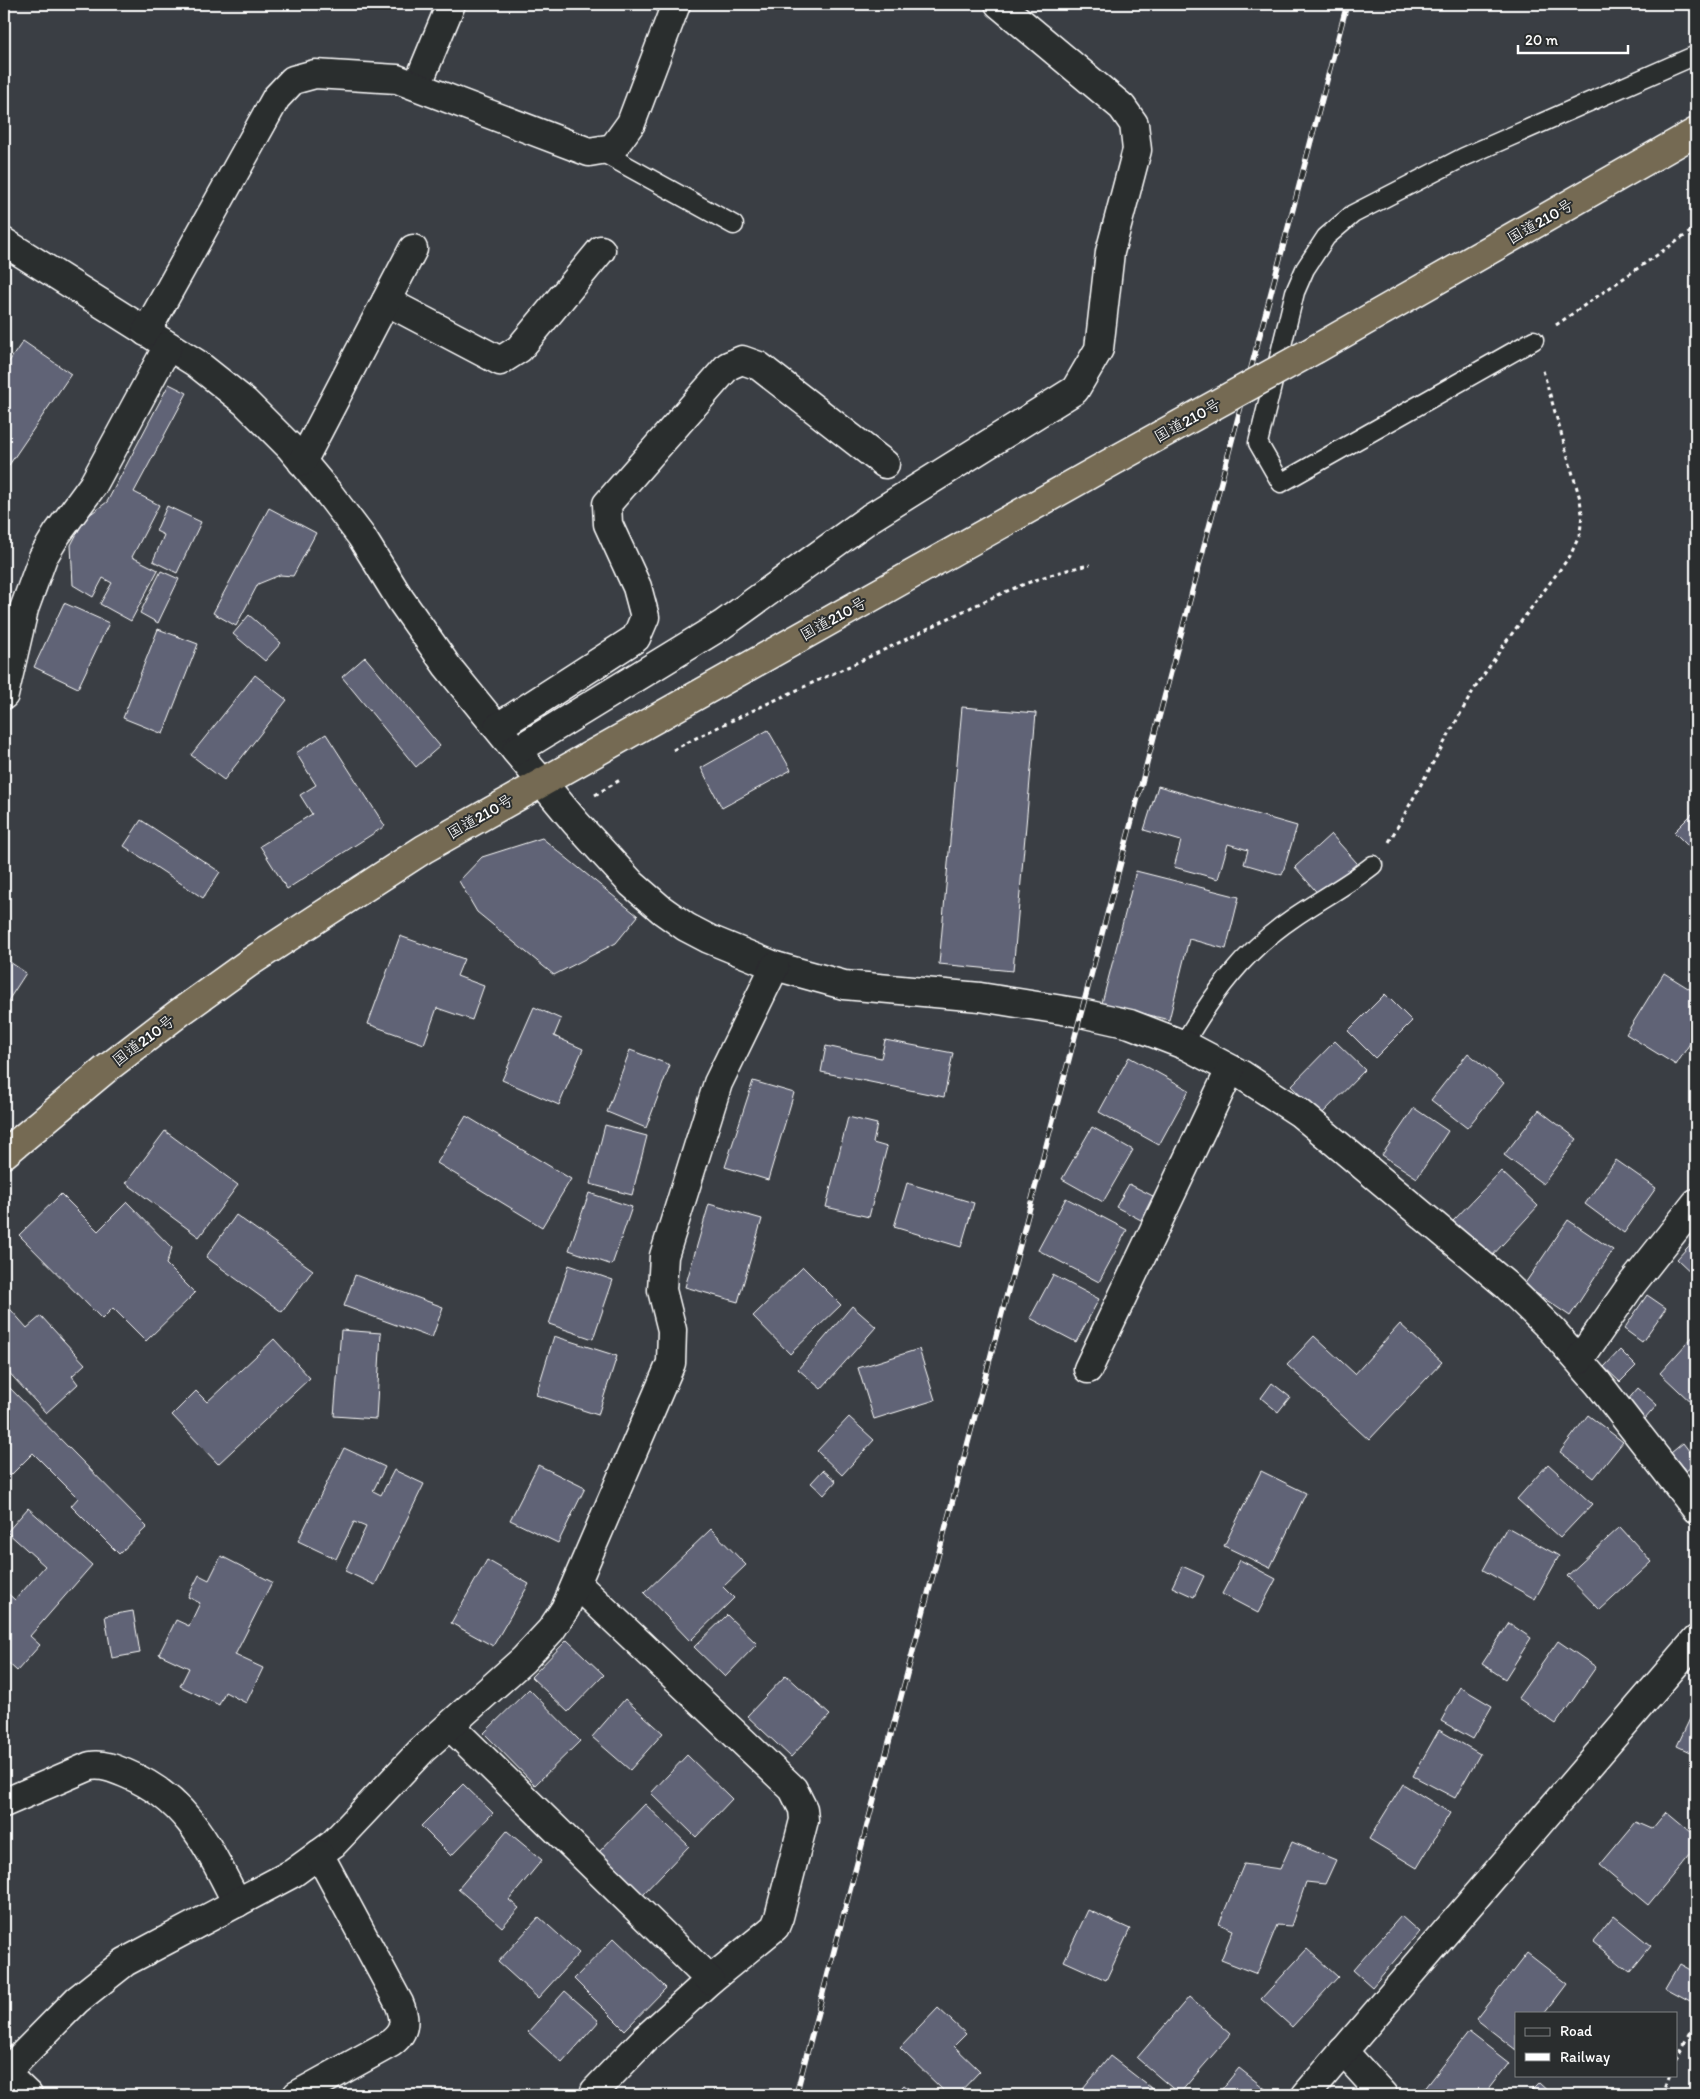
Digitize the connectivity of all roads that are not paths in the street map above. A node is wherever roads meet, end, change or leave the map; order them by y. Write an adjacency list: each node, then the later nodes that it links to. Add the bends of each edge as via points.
1 (451, 4): 5 (street)
2 (676, 4): 7 (street, via 631,123 613,148)
3 (999, 4): 19 (street, via 1122,107 1134,124 1137,150 1110,252 1099,349 1074,390 870,518 722,625)
4 (1696, 55): 14 (lane, via 1464,157 1353,214 1338,226 1314,255 1295,292 1258,443 1281,483)
5 (417, 86): 7 (street, via 589,152); 13 (street, via 397,79 315,74 293,80 276,98)
6 (1696, 132): 20 (highway, 国道210号, bridge, via 1316,349)
7 (598, 150): 8 (lane)
8 (734, 225)
9 (4, 242): 13 (street)
10 (413, 249): 12 (street)
11 (601, 250): 12 (street, via 519,349 500,361)
12 (386, 301): 15 (street)
13 (157, 339): 15 (street, via 196,363 245,402); 17 (street, via 93,485 43,557 24,608)
14 (1534, 340)
15 (302, 462): 18 (street, via 361,536 447,666)
16 (885, 464): 18 (street, via 759,366 742,360 728,366 607,504 608,524 637,587 645,617 636,638)
17 (4, 695)
18 (498, 727): 19 (street)
19 (516, 750): 20 (street)
20 (541, 782): 22 (street, via 632,884 662,910 686,927); 25 (highway, 国道210号, via 424,849 250,962 106,1069)
21 (1373, 865): 23 (lane, via 1293,917 1258,946 1213,995)
22 (775, 966): 23 (street, via 844,984 980,997 1081,1013 1130,1024); 30 (street, via 718,1083 664,1256 662,1290 672,1330 671,1363)
23 (1183, 1045): 24 (street)
24 (1230, 1070): 27 (street, via 1269,1092 1342,1148 1506,1285); 28 (street)
25 (4, 1154)
26 (1696, 1203): 27 (street, via 1632,1284)
27 (1579, 1360): 29 (street)
28 (1088, 1369)
29 (1696, 1508)
30 (577, 1584): 32 (street, via 566,1609 551,1630); 36 (street, via 794,1790 801,1805 804,1820 780,1918 774,1927)
31 (1696, 1640): 37 (street)
32 (450, 1726): 34 (street, via 422,1750 333,1844); 36 (street)
33 (4, 1803): 35 (street, via 100,1764 138,1778 157,1789 186,1815 202,1835)
34 (319, 1854): 35 (street, via 293,1873); 41 (street, via 404,2013 403,2030 392,2043)
35 (237, 1902): 38 (street, via 125,1962 77,2000)
36 (710, 1980): 39 (street, via 646,2038)
37 (1343, 2051): 42 (street); 43 (street)
38 (4, 2072): 40 (street)
39 (596, 2091)
40 (28, 2095)
41 (297, 2095)
42 (1306, 2095)
43 (1383, 2095)

